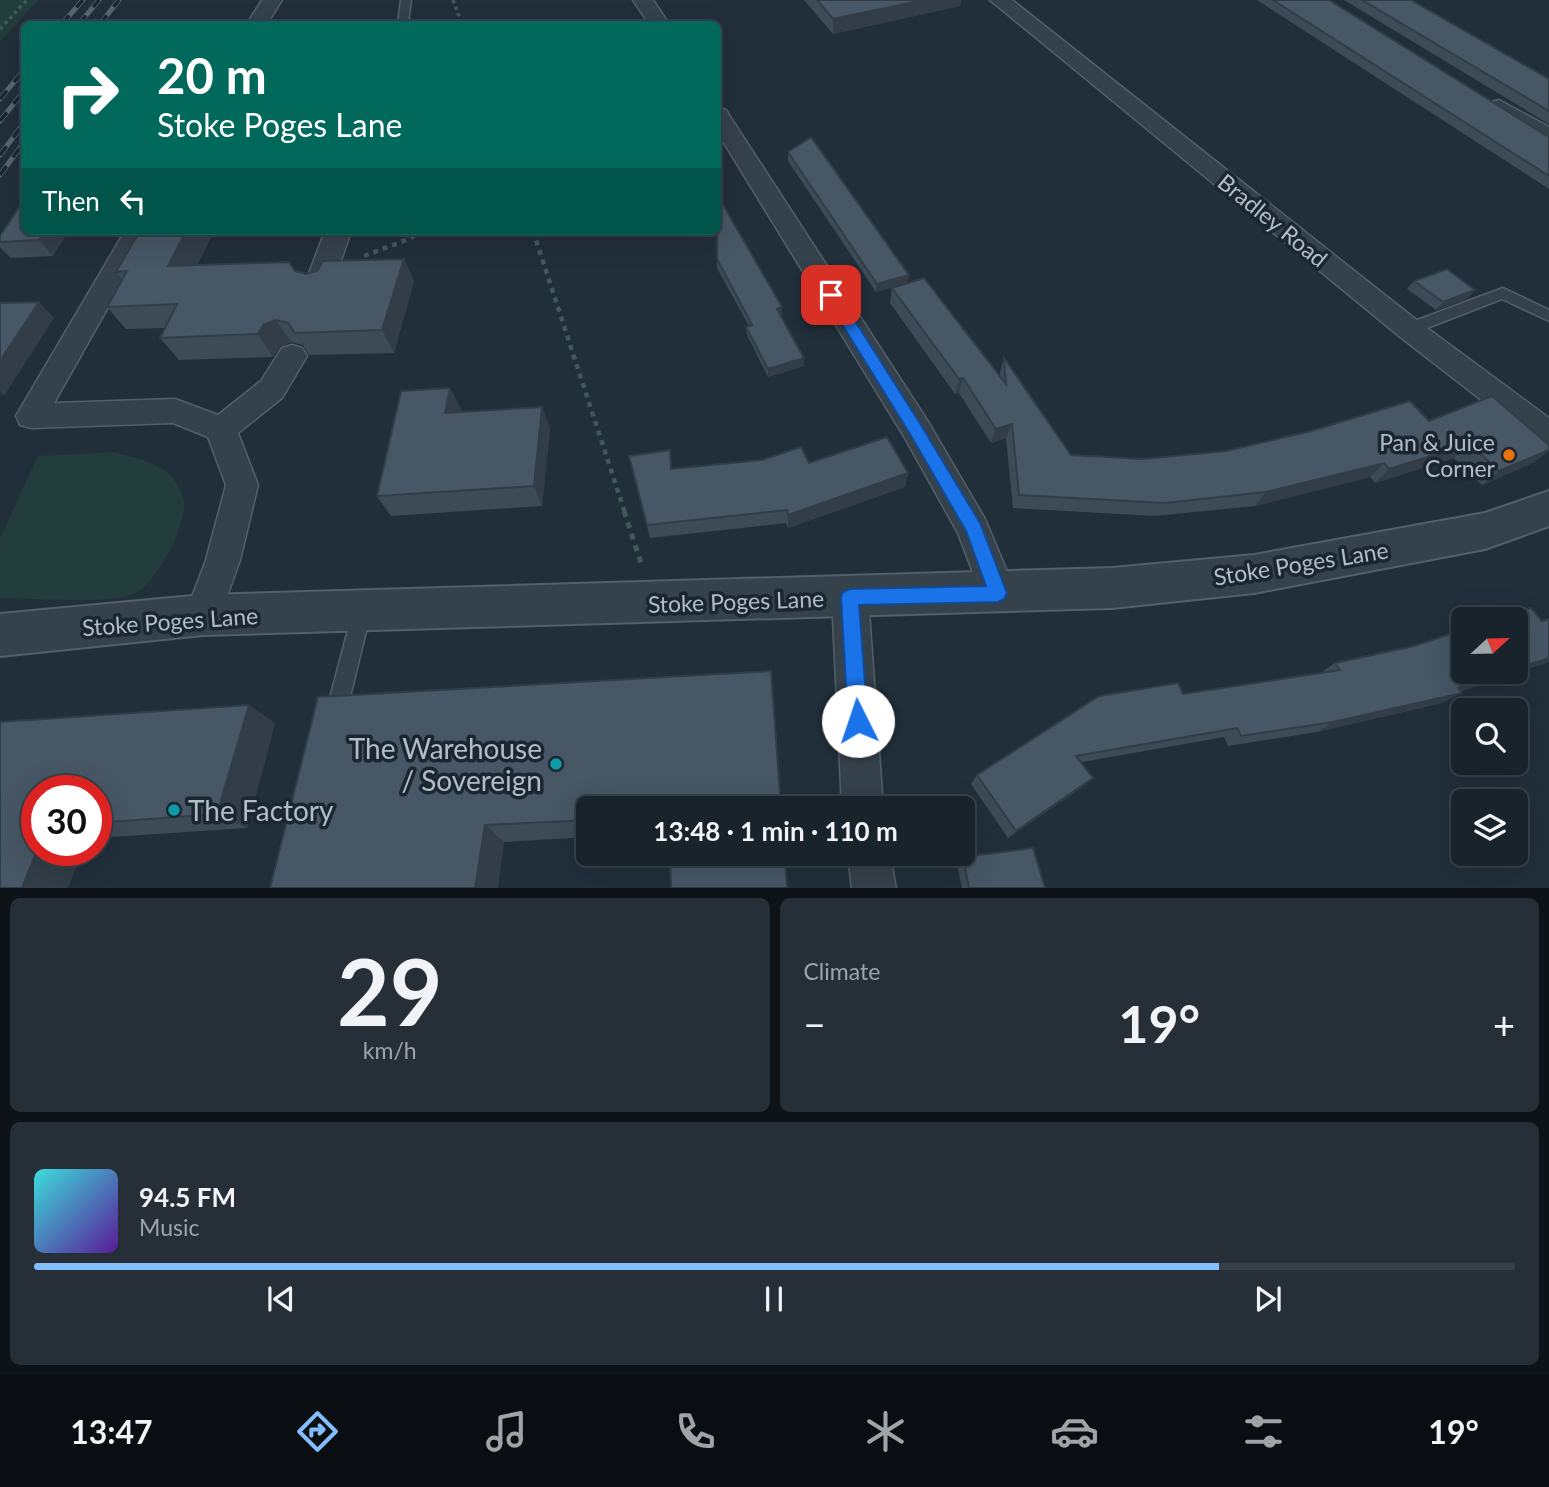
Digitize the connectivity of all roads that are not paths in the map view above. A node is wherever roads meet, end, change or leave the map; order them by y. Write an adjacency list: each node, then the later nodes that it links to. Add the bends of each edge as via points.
1 (272, 0): 6 (street)
2 (406, 0): 7 (lane)
3 (643, 0): 4 (street); 8 (street)
4 (653, 0)
5 (1000, 0): 16 (street, Bradley Road)
6 (259, 21)
7 (403, 21)
8 (657, 21)
9 (1478, 94): 11 (street)
10 (721, 120): 21 (street, via 974,528)
11 (1549, 137)
12 (136, 235): 18 (street, via 31,416 175,411)
13 (337, 235): 14 (street)
14 (323, 275)
15 (1549, 316): 16 (lane, via 1503,293)
16 (1409, 330): 19 (street, Bradley Road)
17 (292, 356): 18 (street, via 270,394)
18 (221, 429): 24 (street, via 242,485)
19 (1549, 435)
20 (1549, 508): 21 (street, Stoke Poges Lane, via 1485,531 1254,573 1112,588)
21 (998, 593): 22 (street, Stoke Poges Lane)
22 (850, 597): 23 (street, Stoke Poges Lane); 27 (street)
23 (362, 611): 24 (street, Stoke Poges Lane); 26 (lane)
24 (203, 615): 25 (street, Stoke Poges Lane)
25 (0, 635)
26 (332, 730)
27 (862, 796)
28 (871, 866): 29 (street)
29 (874, 888)

